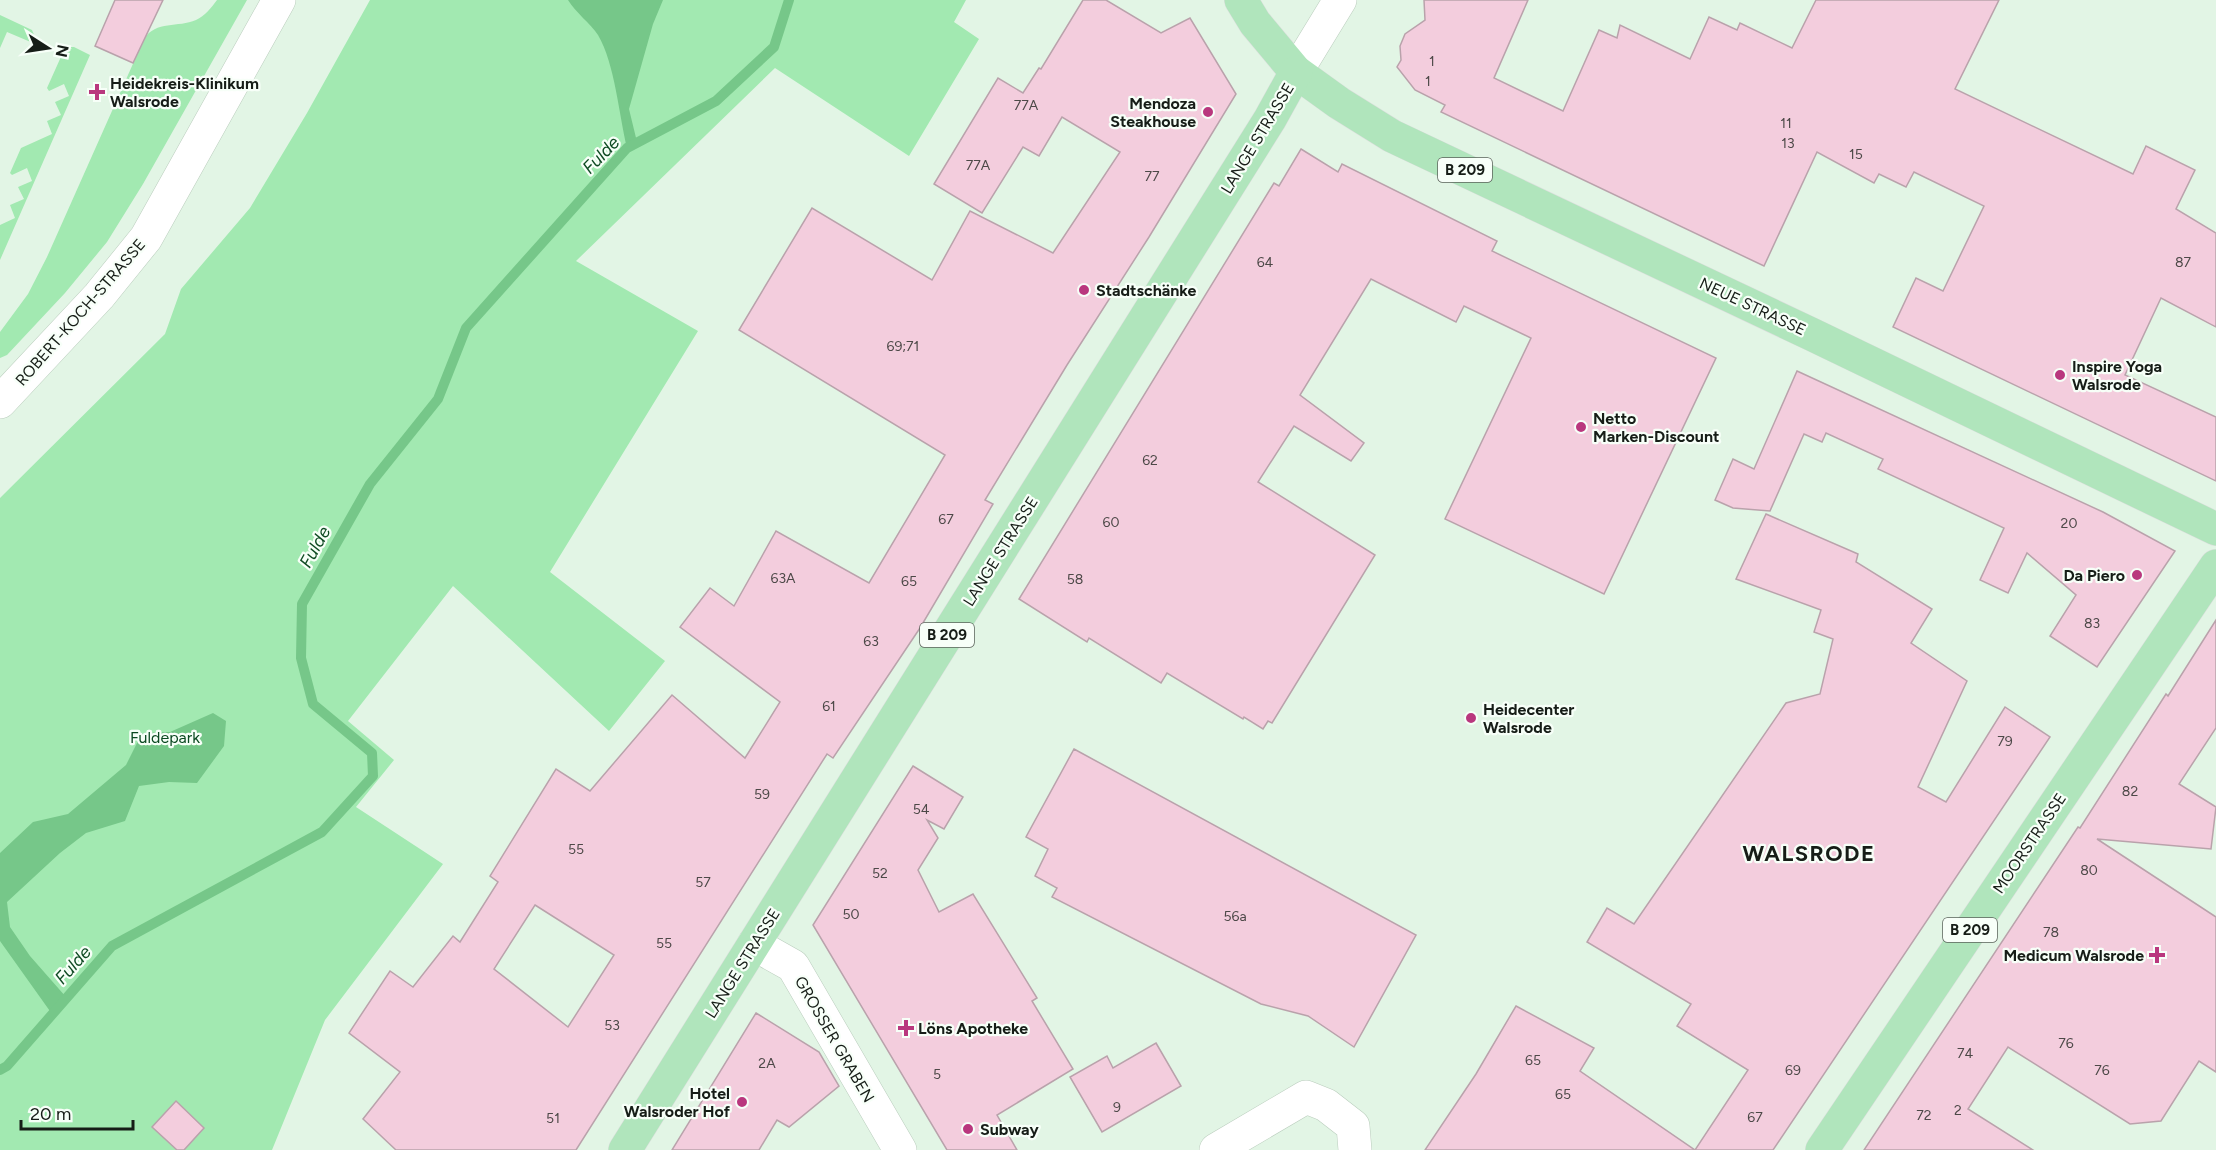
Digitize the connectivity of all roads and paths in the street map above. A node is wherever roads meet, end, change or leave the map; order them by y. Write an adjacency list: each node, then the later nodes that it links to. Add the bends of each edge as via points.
1 (279, 0): 5 (street, ROBERT-KOCH-STRASSE, via 146,238 99,296)
2 (1241, 0): 4 (main road, B 209)
3 (1340, 0): 4 (street)
4 (1296, 72): 6 (main road, NEUE STRASSE / B 209, via 1392,136); 8 (main road, LANGE STRASSE / B 209, via 1270,120)
5 (0, 402)
6 (2216, 529)
7 (2216, 566): 13 (main road, MOORSTRASSE / B 209)
8 (754, 944): 9 (main road, LANGE STRASSE / B 209); 10 (street, GROSSER GRABEN, via 793,966)
9 (625, 1150)
10 (900, 1150)
11 (1216, 1150): 12 (street, via 1306,1097 1326,1105 1353,1126)
12 (1355, 1150)
13 (1822, 1150)

